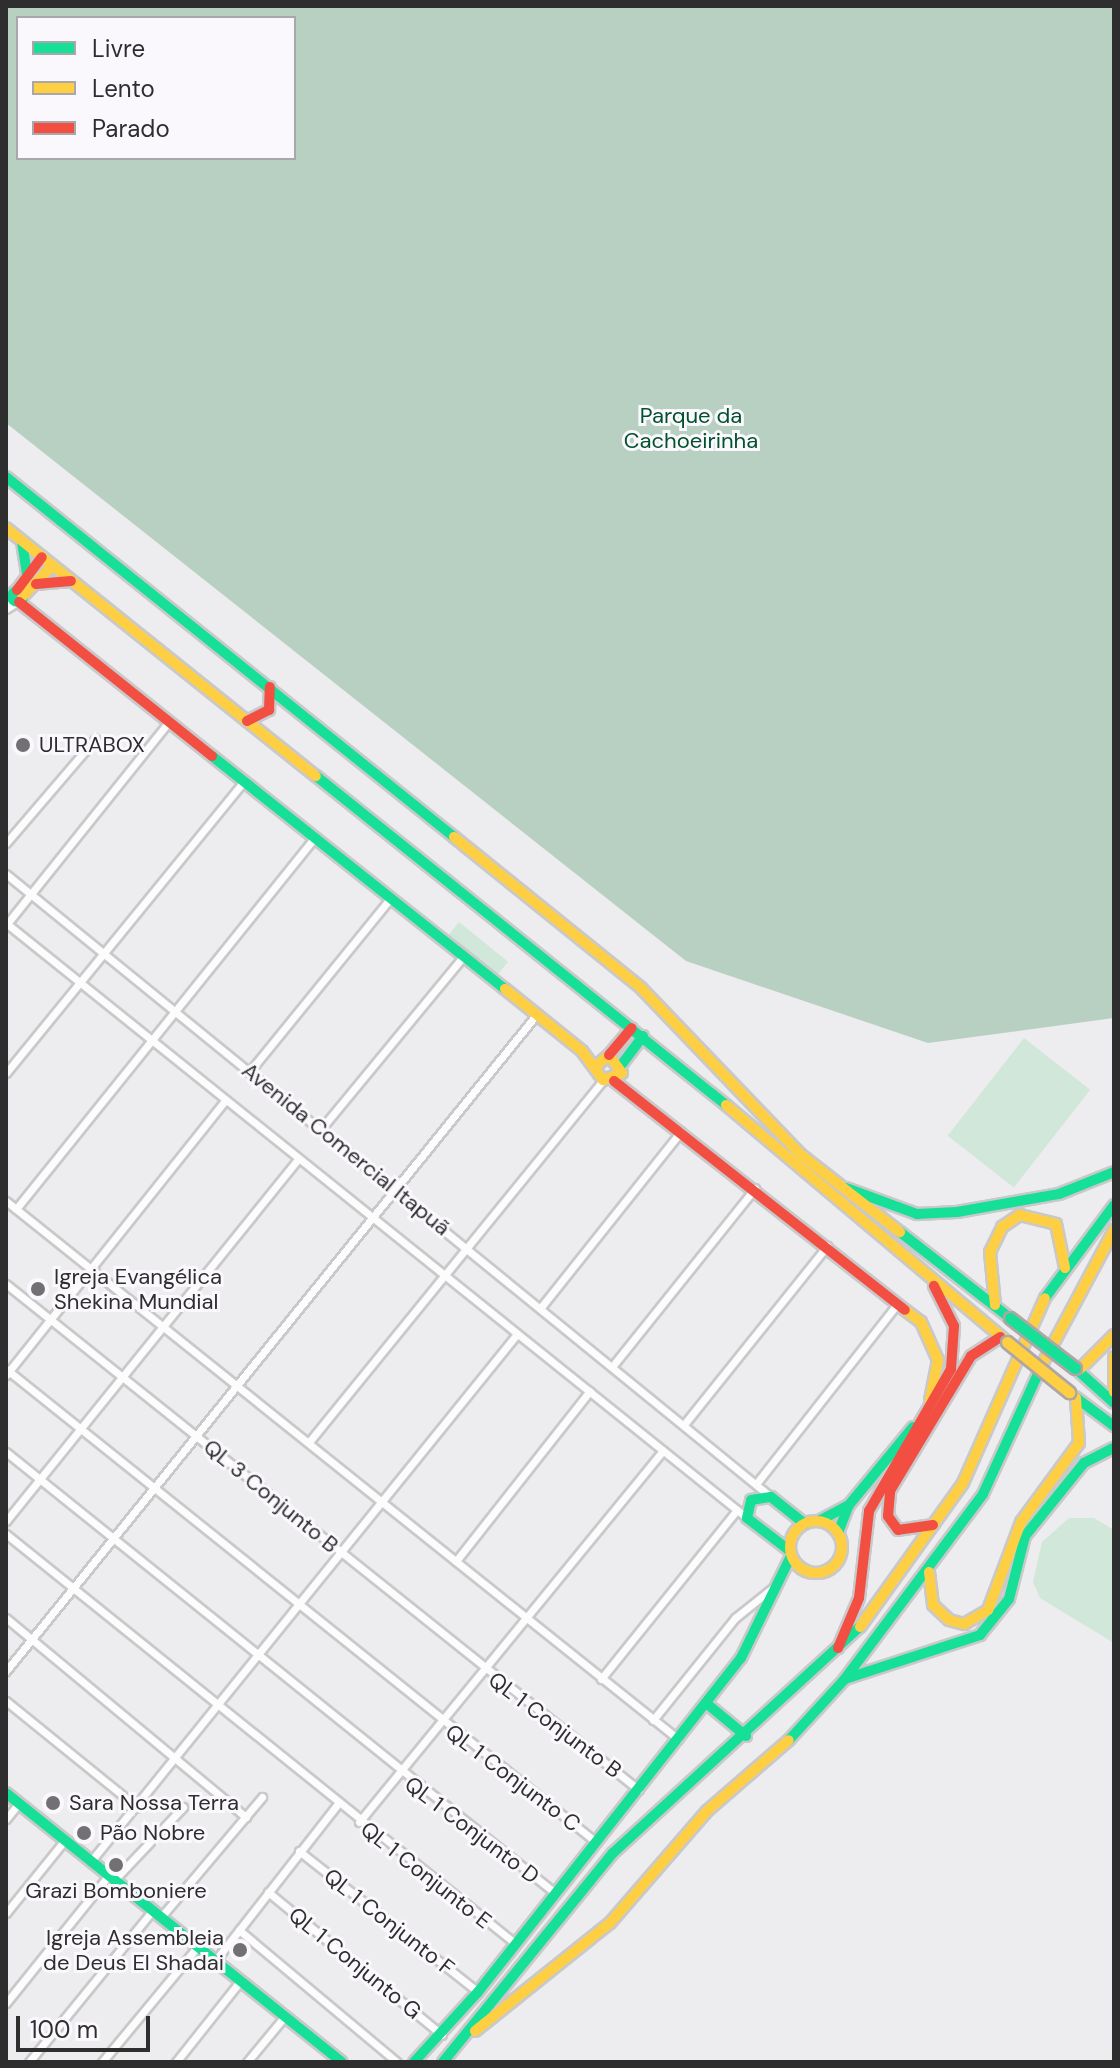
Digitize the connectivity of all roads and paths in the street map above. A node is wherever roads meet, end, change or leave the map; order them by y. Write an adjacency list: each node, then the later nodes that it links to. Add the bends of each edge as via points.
1 (6, 477): 10 (main road)
2 (6, 528): 3 (main road)
3 (22, 541): 4 (main road); 6 (main road)
4 (42, 557): 5 (main road); 6 (main road)
5 (52, 566): 6 (main road); 7 (main road)
6 (32, 579): 7 (main road); 8 (main road)
7 (72, 581): 11 (main road)
8 (14, 595): 9 (street); 12 (main road)
9 (6, 609)
10 (270, 687): 11 (main road, via 269,710); 38 (main road, via 641,988 755,1112)
11 (247, 721): 26 (main road)
12 (168, 723): 14 (main road); 18 (street)
13 (95, 739): 16 (street)
14 (243, 782): 15 (main road); 21 (street)
15 (314, 838): 19 (main road); 24 (street)
16 (6, 843)
17 (6, 874): 18 (street, Avenida Comercial Itapuã)
18 (32, 894): 20 (street); 21 (street, Avenida Comercial Itapuã)
19 (390, 899): 22 (main road); 30 (street)
20 (6, 924): 23 (street, Avenida Comercial Itapuã)
21 (104, 954): 23 (street); 24 (street, Avenida Comercial Itapuã)
22 (463, 957): 25 (main road); 34 (street)
23 (81, 983): 28 (street, Avenida Comercial Itapuã); 31 (street)
24 (176, 1012): 28 (street); 30 (street, Avenida Comercial Itapuã)
25 (536, 1015): 29 (main road); 39 (street)
26 (632, 1028): 27 (main road); 29 (main road)
27 (643, 1036): 32 (main road); 48 (main road)
28 (153, 1042): 33 (street, Avenida Comercial Itapuã); 43 (street)
29 (601, 1060): 32 (main road); 32 (main road)
30 (250, 1071): 34 (street, Avenida Comercial Itapuã)
31 (6, 1073)
32 (615, 1075): 35 (main road); 47 (street)
33 (225, 1101): 36 (street, Avenida Comercial Itapuã); 49 (street)
34 (321, 1129): 39 (street, Avenida Comercial Itapuã)
35 (681, 1131): 40 (main road); 55 (street)
36 (298, 1159): 44 (street, Avenida Comercial Itapuã); 57 (street)
37 (1114, 1172): 38 (main road, via 1009,1206 917,1214)
38 (834, 1182): 54 (main road)
39 (395, 1188): 44 (street); 47 (street, Avenida Comercial Itapuã)
40 (755, 1188): 46 (main road); 62 (street)
41 (6, 1201): 43 (street)
42 (1114, 1205): 50 (main road)
43 (16, 1209): 49 (street)
44 (372, 1218): 51 (street, Avenida Comercial Itapuã); 66 (street)
45 (1113, 1233): 97 (main road, via 1078,1286 983,1494)
46 (828, 1245): 53 (main road); 71 (street)
47 (469, 1248): 51 (street); 55 (street, Avenida Comercial Itapuã)
48 (916, 1264): 60 (main road); 105 (main road, via 954,1326 951,1369 869,1511 859,1598)
49 (91, 1268): 56 (street); 57 (street)
50 (1065, 1268): 54 (main road, via 1056,1224 1020,1215 1002,1227 990,1252); 88 (main road)
51 (445, 1275): 58 (street, Avenida Comercial Itapuã); 75 (street)
52 (6, 1284): 56 (street, QL 3 Conjunto B)
53 (897, 1304): 80 (street); 84 (main road, via 934,1339 936,1383 925,1409)
54 (995, 1305): 63 (main road, bridge)
55 (542, 1306): 62 (street, Avenida Comercial Itapuã)
56 (50, 1320): 64 (street); 65 (street, QL 3 Conjunto B)
57 (165, 1327): 65 (street); 66 (street)
58 (517, 1334): 67 (street, Avenida Comercial Itapuã); 83 (street)
59 (1114, 1335): 63 (main road)
60 (1004, 1339): 69 (main road, bridge); 88 (main road, via 971,1356 890,1491 888,1516 898,1530 920,1532)
61 (1114, 1357): 68 (main road)
62 (615, 1363): 71 (street, Avenida Comercial Itapuã)
63 (1077, 1369): 70 (main road)
64 (7, 1372): 73 (street)
65 (126, 1378): 73 (street); 74 (street, QL 3 Conjunto B)
66 (237, 1386): 74 (street); 75 (street)
67 (590, 1391): 77 (street, Avenida Comercial Itapuã); 95 (street)
68 (1114, 1392)
69 (1072, 1395): 72 (main road); 97 (main road, via 1079,1443 1021,1522 988,1610 964,1624 949,1620 933,1605)
70 (1114, 1403)
71 (686, 1422): 80 (street, Avenida Comercial Itapuã)
72 (1114, 1426)
73 (82, 1430): 79 (street); 81 (street)
74 (196, 1437): 81 (street); 94 (street, QL 3 Conjunto B)
75 (309, 1442): 83 (street)
76 (1114, 1448): 109 (main road, via 1084,1463 1025,1536 1009,1599 980,1635)
77 (663, 1451): 85 (street, Avenida Comercial Itapuã); 102 (street)
78 (6, 1452): 79 (street)
79 (40, 1478): 86 (street); 92 (street)
80 (756, 1484): 82 (street, Avenida Comercial Itapuã)
81 (158, 1489): 92 (street); 100 (street)
82 (771, 1497): 85 (main road, via 751,1500); 89 (main road)
83 (384, 1503): 94 (street); 95 (street)
84 (849, 1505): 87 (main road); 90 (main road)
85 (742, 1514): 93 (main road); 108 (street)
86 (6, 1521)
87 (819, 1521): 89 (main road); 90 (main road)
88 (937, 1523): 105 (main road)
89 (805, 1524): 93 (main road)
90 (838, 1533): 96 (main road, via 842,1553 830,1570)
91 (6, 1534): 99 (street, QL 1 Conjunto E)
92 (118, 1540): 99 (street); 104 (street)
93 (790, 1553): 96 (main road); 98 (main road)
94 (345, 1555): 100 (street); 106 (street, QL 3 Conjunto B)
95 (456, 1561): 102 (street)
96 (801, 1569): 98 (main road)
97 (929, 1572): 109 (main road)
98 (778, 1583): 111 (main road, via 753,1639); 113 (street, via 735,1618)
99 (74, 1590): 103 (street); 112 (street, QL 1 Conjunto E)
100 (302, 1605): 104 (street); 114 (street)
101 (6, 1618): 103 (street)
102 (528, 1618): 106 (street); 108 (street)
103 (34, 1640): 107 (street); 117 (street)
104 (260, 1655): 112 (street); 118 (street)
105 (833, 1658): 115 (main road)
106 (484, 1670): 114 (street, QL 1 Conjunto B); 119 (street, QL 1 Conjunto B)
107 (6, 1671)
108 (601, 1679): 113 (street)
109 (844, 1680): 147 (main road, via 781,1748 707,1811 610,1923)
110 (6, 1701): 124 (street)
111 (706, 1703): 115 (main road); 116 (main road)
112 (218, 1706): 117 (street); 123 (street, QL 1 Conjunto E)
113 (653, 1720): 116 (street)
114 (443, 1721): 118 (street, QL 1 Conjunto C); 130 (street, QL 1 Conjunto C)
115 (746, 1736): 147 (main road, via 613,1853)
116 (678, 1739): 119 (main road)
117 (177, 1756): 124 (street); 126 (street)
118 (402, 1773): 128 (street, QL 1 Conjunto D); 135 (street, QL 1 Conjunto D)
119 (639, 1790): 130 (main road)
120 (6, 1793): 122 (main road)
121 (262, 1797): 126 (street)
122 (19, 1803): 127 (street); 129 (main road)
123 (337, 1805): 128 (street, QL 1 Conjunto E); 131 (street)
124 (137, 1807): 132 (street)
125 (183, 1807): 133 (street)
126 (246, 1817): 137 (street)
127 (6, 1819)
128 (359, 1822): 139 (street, QL 1 Conjunto E)
129 (65, 1840): 132 (main road); 136 (street)
130 (596, 1842): 135 (main road)
131 (299, 1851): 134 (street); 143 (street, QL 1 Conjunto F)
132 (91, 1861): 133 (main road)
133 (112, 1877): 137 (main road); 144 (street)
134 (268, 1892): 138 (street); 146 (street, QL 1 Conjunto G)
135 (555, 1893): 139 (main road)
136 (6, 1913)
137 (157, 1914): 140 (main road); 150 (street)
138 (239, 1930): 141 (street); 155 (street)
139 (516, 1944): 143 (main road)
140 (198, 1946): 141 (main road); 151 (street)
141 (215, 1961): 142 (main road)
142 (241, 1980): 145 (main road); 152 (street)
143 (478, 1992): 146 (main road)
144 (6, 2003)
145 (285, 2016): 149 (main road); 153 (street)
146 (442, 2035): 156 (main road)
147 (469, 2035): 148 (main road)
148 (459, 2047): 157 (main road); 158 (main road)
149 (327, 2058): 154 (main road)
150 (29, 2062)
151 (102, 2062)
152 (176, 2062)
153 (247, 2062)
154 (342, 2062)
155 (397, 2062)
156 (414, 2062)
157 (443, 2062)
158 (451, 2062)

